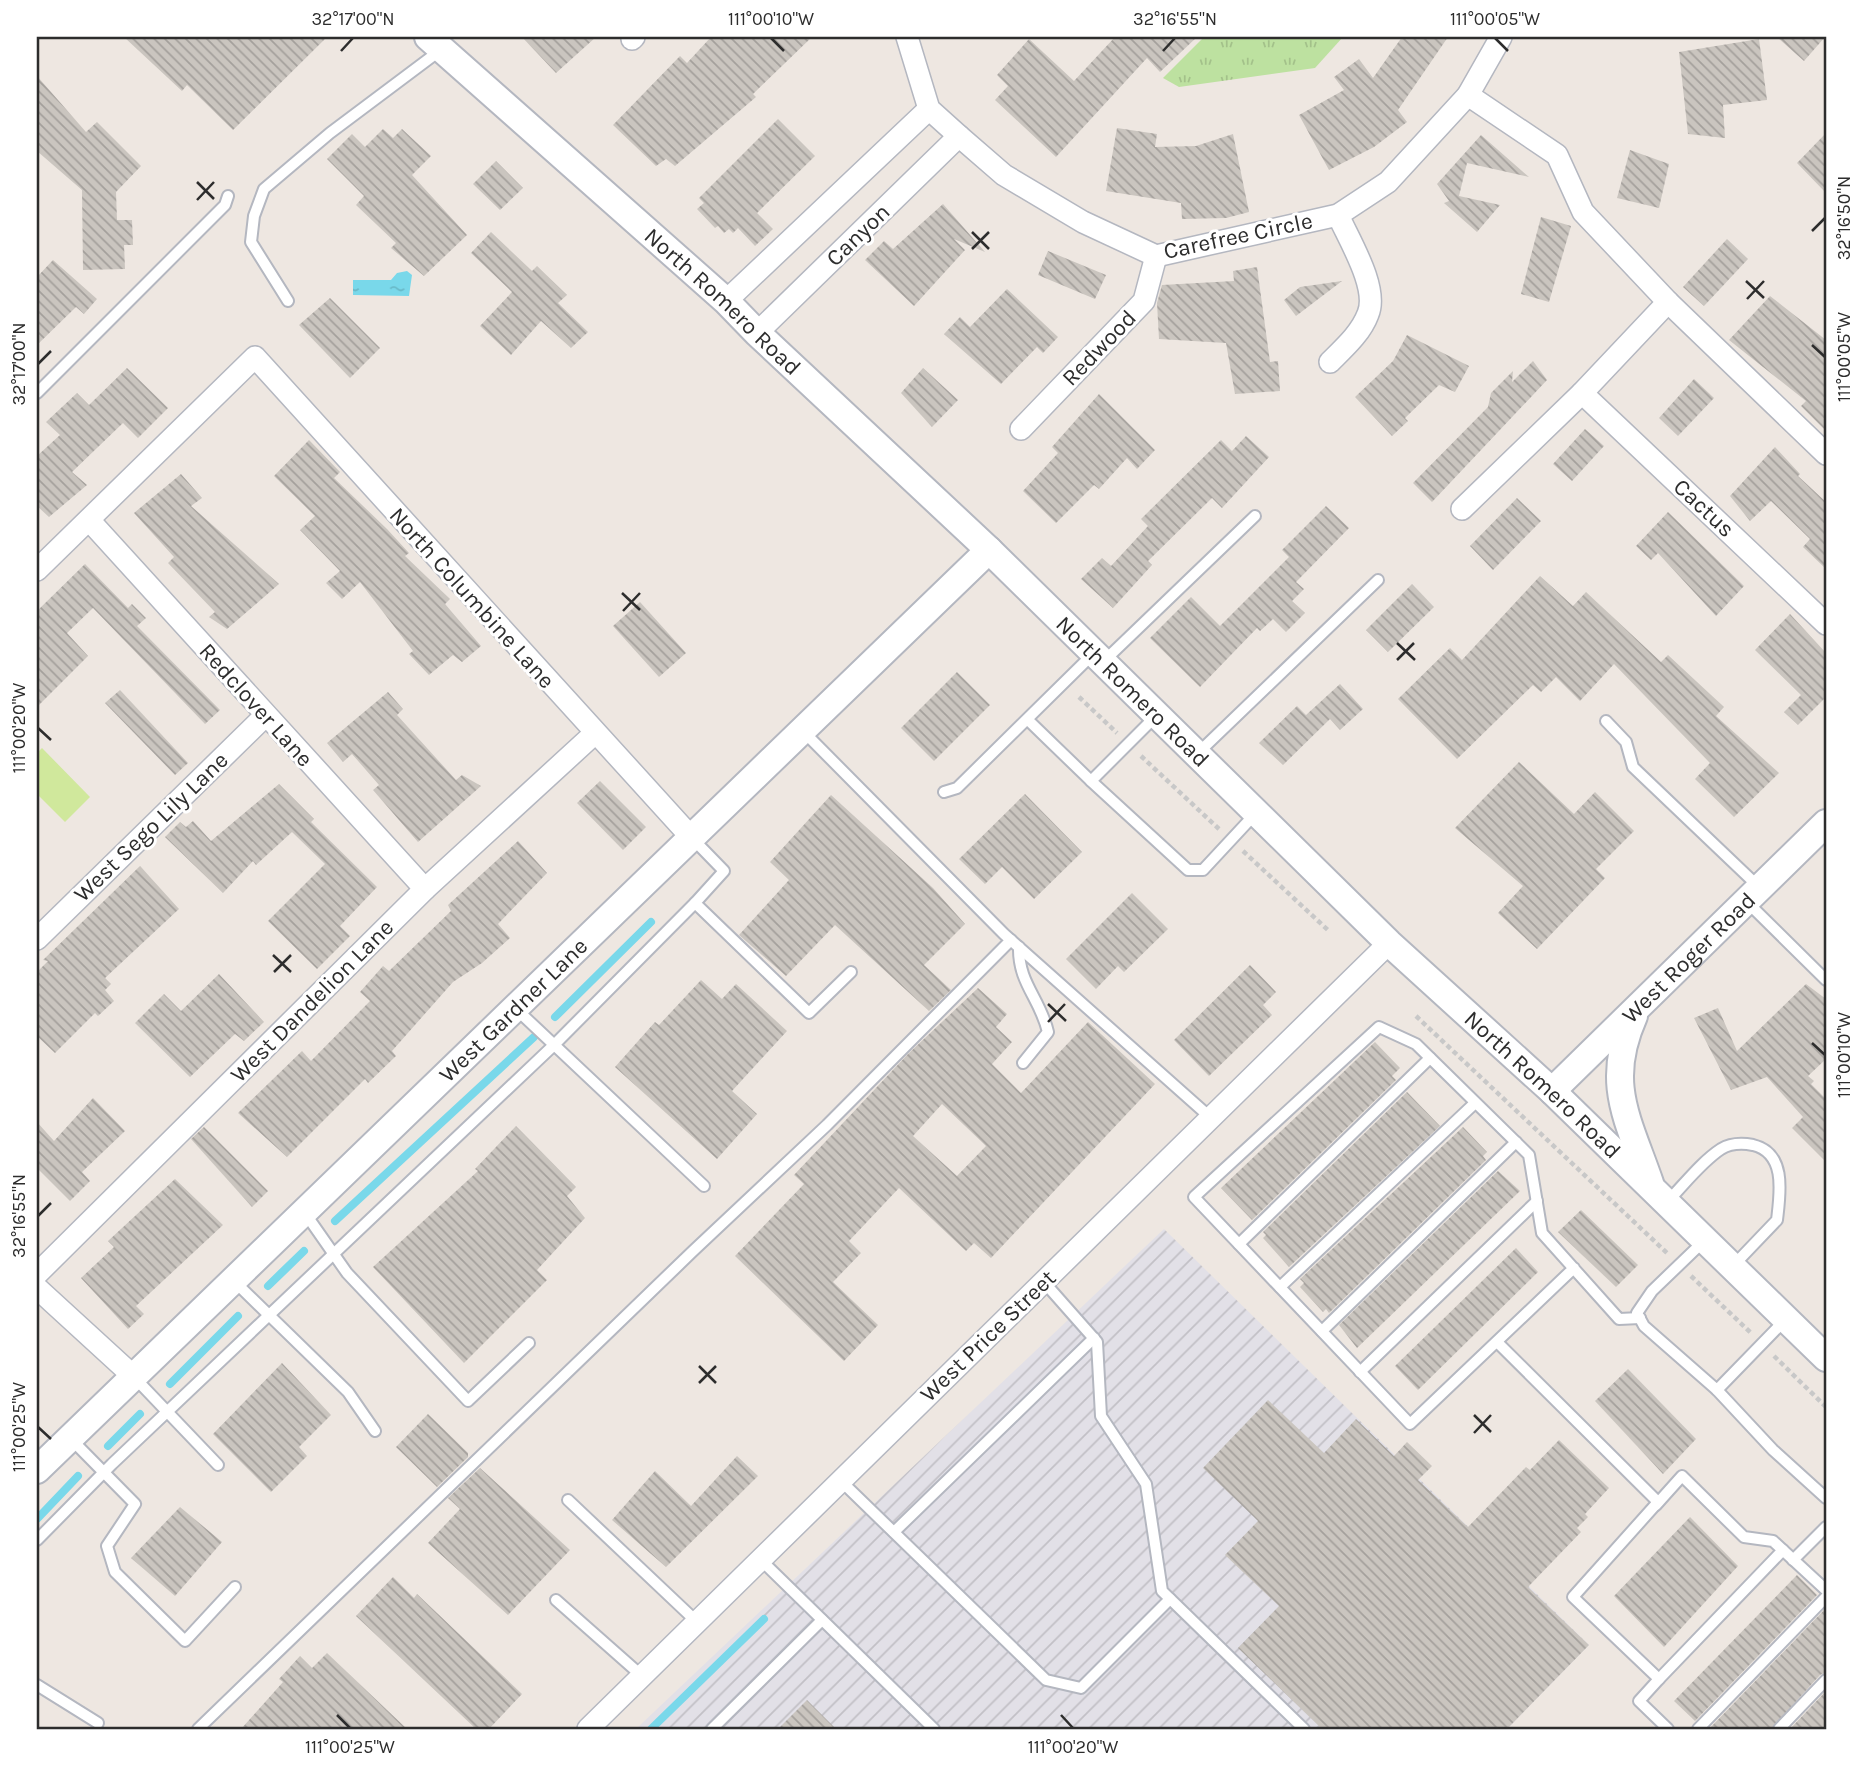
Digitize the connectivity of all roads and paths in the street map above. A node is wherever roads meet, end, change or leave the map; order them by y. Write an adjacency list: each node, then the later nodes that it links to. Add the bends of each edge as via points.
1 (907, 37): 5 (street)
2 (1501, 37): 4 (street, Carefree Circle)
3 (435, 43): 10 (lane, via 264,189 251,242); 11 (street, North Romero Road)
4 (1468, 95): 8 (street, Carefree Circle, via 1388,182); 12 (street, via 1557,155 1583,212)
5 (929, 109): 6 (street, Carefree Circle); 11 (street, Canyon)
6 (959, 136): 9 (street, Carefree Circle, via 1004,175 1083,222); 13 (street, Canyon)
7 (228, 196): 15 (lane, via 225,205)
8 (1338, 215): 9 (street, Carefree Circle); 14 (street, via 1372,297 1369,314 1357,334)
9 (1156, 256): 17 (street, Redwood, via 1144,301)
10 (288, 301)
11 (726, 301): 13 (street, North Romero Road)
12 (1668, 302): 16 (street); 18 (street)
13 (757, 333): 22 (street, North Romero Road)
14 (1330, 362)
15 (37, 393)
16 (1582, 393): 19 (street); 25 (street, Cactus)
17 (1021, 429)
18 (1826, 454)
19 (1462, 509)
20 (1255, 516): 26 (lane)
21 (89, 520): 23 (street); 29 (street, Redclover Lane); 33 (street, North Columbine Lane, via 255,357)
22 (989, 550): 26 (street, North Romero Road); 32 (street, West Gardner Lane)
23 (37, 570)
24 (1378, 580): 35 (lane)
25 (1826, 624)
26 (1099, 658): 28 (street, North Romero Road); 30 (lane)
27 (1079, 697): 34 (path)
28 (1157, 715): 34 (lane); 35 (street, North Romero Road)
29 (265, 716): 42 (street, Redclover Lane); 46 (street, West Sego Lily Lane)
30 (1029, 721): 36 (lane); 37 (lane, via 957,788)
31 (1606, 721): 43 (lane, via 1626,742 1633,767)
32 (802, 730): 40 (street, West Gardner Lane); 48 (lane)
33 (594, 733): 40 (street, North Columbine Lane); 42 (street, West Dandelion Lane)
34 (1128, 744): 36 (lane); 41 (path)
35 (1197, 754): 38 (street, North Romero Road)
36 (1091, 781): 41 (lane, via 1188,870 1203,870)
37 (944, 792)
38 (1257, 813): 41 (lane); 47 (street, North Romero Road)
39 (1826, 823): 43 (street, West Roger Road)
40 (691, 837): 44 (lane, via 724,871); 52 (street, West Gardner Lane)
41 (1231, 840): 45 (path)
42 (425, 889): 71 (street, West Dandelion Lane)
43 (1753, 895): 50 (lane); 51 (street, West Roger Road)
44 (695, 903): 49 (lane, via 809,1013); 54 (lane)
45 (1330, 932)
46 (37, 939)
47 (1389, 943): 57 (street, North Romero Road); 59 (street, West Price Street)
48 (1015, 944): 56 (lane, via 1018,968 1044,1014 1048,1032); 59 (lane); 117 (lane)
49 (851, 972)
50 (1826, 980)
51 (1639, 1006): 57 (street, West Roger Road); 62 (street, via 1619,1065 1620,1095)
52 (514, 1008): 54 (lane); 64 (street, West Gardner Lane)
53 (1416, 1016): 68 (path)
54 (554, 1045): 61 (lane); 67 (lane)
55 (1430, 1058): 58 (lane); 66 (lane); 66 (lane, via 1416,1044 1379,1027 1194,1197)
56 (1023, 1063)
57 (1552, 1091): 62 (street, North Romero Road)
58 (1475, 1103): 60 (lane); 74 (lane)
59 (1211, 1118): 73 (street, West Price Street)
60 (1516, 1142): 63 (lane, via 1529,1155); 79 (lane)
61 (704, 1186)
62 (1659, 1196): 65 (street, North Romero Road); 69 (lane, via 1733,1144 1761,1147 1773,1158 1779,1172 1777,1220)
63 (1537, 1201): 70 (lane, via 1542,1233); 85 (lane)
64 (304, 1210): 67 (lane); 72 (street, West Gardner Lane)
65 (1705, 1240): 68 (lane); 69 (street, North Romero Road)
66 (1239, 1244): 74 (lane)
67 (333, 1256): 76 (lane); 82 (lane, via 468,1401)
68 (1679, 1265): 77 (lane, via 1652,1291 1637,1313); 83 (path)
69 (1732, 1267): 78 (street, North Romero Road)
70 (1574, 1268): 77 (lane, via 1619,1319); 81 (lane)
71 (37, 1275)
72 (232, 1279): 76 (lane); 86 (street, West Gardner Lane)
73 (1044, 1282): 80 (lane); 95 (street, West Price Street)
74 (1280, 1287): 79 (lane)
75 (37, 1288): 86 (street)
76 (268, 1317): 89 (lane); 90 (lane, via 348,1392)
77 (1640, 1318): 87 (lane)
78 (1786, 1319): 83 (lane); 84 (street, North Romero Road)
79 (1322, 1331): 85 (lane)
80 (1094, 1338): 100 (lane); 108 (lane, via 1101,1416 1146,1484 1161,1591)
81 (1497, 1342): 85 (lane, via 1410,1424); 98 (lane, via 1658,1502)
82 (529, 1343)
83 (1761, 1343): 87 (lane); 88 (path)
84 (1826, 1358)
85 (1360, 1372)
86 (132, 1375): 89 (lane); 91 (street, West Gardner Lane)
87 (1717, 1390): 96 (lane)
88 (1826, 1407)
89 (167, 1412): 92 (lane); 94 (lane)
90 (375, 1432)
91 (70, 1438): 93 (street, West Gardner Lane); 94 (lane)
92 (218, 1465)
93 (37, 1470)
94 (103, 1472): 101 (lane); 105 (lane, via 135,1504 107,1546 115,1572 185,1641)
95 (841, 1481): 100 (lane); 103 (street, West Price Street)
96 (1826, 1498)
97 (568, 1500): 111 (lane)
98 (1656, 1505): 102 (lane, via 1682,1476 1744,1537 1773,1541); 113 (lane, via 1573,1597)
99 (1826, 1527): 104 (lane)
100 (894, 1532): 108 (lane, via 1046,1680 1081,1688)
101 (37, 1540)
102 (1783, 1550): 104 (lane); 113 (lane)
103 (761, 1560): 110 (lane); 111 (street, West Price Street)
104 (1793, 1560): 106 (lane)
105 (235, 1587)
106 (1826, 1590)
107 (1826, 1597): 123 (lane)
108 (1170, 1599): 121 (lane)
109 (556, 1601): 112 (lane)
110 (822, 1620): 119 (lane); 120 (lane)
111 (697, 1622): 112 (street, West Price Street)
112 (642, 1676): 118 (street, West Price Street)
113 (1659, 1679): 122 (lane, via 1639,1701)
114 (1826, 1680): 124 (lane)
115 (37, 1685): 116 (lane)
116 (98, 1723)
117 (198, 1729)
118 (587, 1729)
119 (712, 1729)
120 (934, 1729)
121 (1304, 1729)
122 (1668, 1729)
123 (1698, 1729)
124 (1779, 1729)

